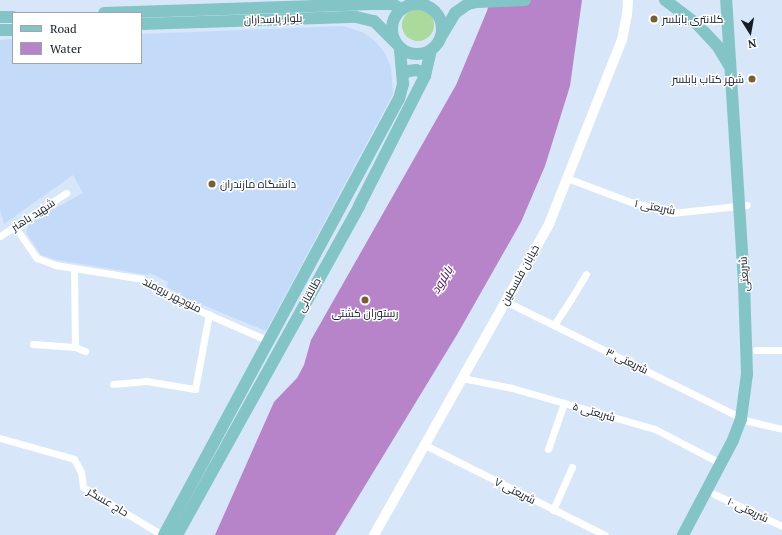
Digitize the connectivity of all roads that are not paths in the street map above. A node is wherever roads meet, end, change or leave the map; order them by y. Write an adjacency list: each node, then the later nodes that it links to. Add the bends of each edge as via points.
1 (525, 0): 17 (main road, via 468,4 455,13)
2 (628, 0): 23 (main road, خیابان فلسطین, via 622,40)
3 (660, 0): 4 (main road)
4 (665, 0): 5 (main road); 20 (main road, via 696,23 718,47)
5 (670, 0)
6 (726, 0): 20 (main road, شریعتی)
7 (734, 0): 25 (main road, شریعتی)
8 (277, 3): 9 (main road, بلوار پاسداران); 10 (main road, بلوار پاسداران)
9 (243, 4): 11 (main road, بلوار پاسداران)
10 (417, 4): 17 (main road, via 433,10 440,18); 18 (main road, via 396,15 392,34)
11 (119, 12)
12 (0, 17): 13 (main road)
13 (12, 17)
14 (142, 24): 18 (main road, بلوار پاسداران, via 356,17 374,21)
15 (0, 30): 16 (main road)
16 (12, 30)
17 (442, 36): 19 (main road)
18 (398, 45): 19 (main road, via 415,54); 21 (main road, طالقانی)
19 (431, 51): 22 (main road, طالقانی)
20 (730, 68): 25 (main road, شریعتی)
21 (403, 74): 22 (main road, via 416,70 423,72); 33 (main road, طالقانی, via 399,99)
22 (425, 76): 53 (main road, طالقانی, via 359,206)
23 (567, 178): 25 (street, شریعتی ۱, via 631,202 672,213); 30 (main road, خیابان فلسطین, via 549,224)
24 (66, 194): 26 (street, شهید باهنر)
25 (743, 206): 36 (main road, شریعتی); 42 (main road, شریعتی, via 748,350)
26 (15, 227): 27 (street, شهید باهنر); 28 (street, منوچهر برومند, via 37,258 55,265)
27 (0, 236)
28 (74, 268): 31 (street, منوچهر برومند, via 142,279 182,303); 35 (street)
29 (586, 274): 32 (street)
30 (505, 301): 32 (street, شریعتی ۳); 39 (main road, خیابان فلسطین)
31 (209, 314): 33 (street, منوچهر برومند); 40 (street, via 194,389 146,381)
32 (554, 325): 42 (street, شریعتی ۳)
33 (269, 341): 52 (main road, طالقانی)
34 (33, 344): 35 (street)
35 (75, 347): 38 (street)
36 (756, 350): 37 (street); 42 (main road, شریعتی, via 756,374)
37 (782, 350)
38 (85, 351)
39 (462, 378): 41 (street, شریعتی ۵, via 512,388); 45 (main road, خیابان فلسطین)
40 (113, 384)
41 (564, 403): 46 (street); 47 (street, شریعتی ۵, via 655,429)
42 (745, 420): 43 (street, شریعتی ۳); 47 (main road, شریعتی); 49 (main road, شریعتی, via 740,443)
43 (782, 429)
44 (0, 438): 52 (street, حاج عسگر, via 74,459 81,472 83,487)
45 (425, 446): 50 (street, شریعتی ۷); 54 (main road, خیابان فلسطین)
46 (548, 448)
47 (720, 463): 56 (main road, شریعتی)
48 (572, 467): 50 (street)
49 (714, 494): 51 (street, شریعتی ۱۰); 57 (main road, شریعتی)
50 (553, 510): 55 (street, شریعتی ۷)
51 (782, 526)
52 (163, 535)
53 (177, 535)
54 (374, 535)
55 (605, 535)
56 (684, 535)
57 (692, 535)

